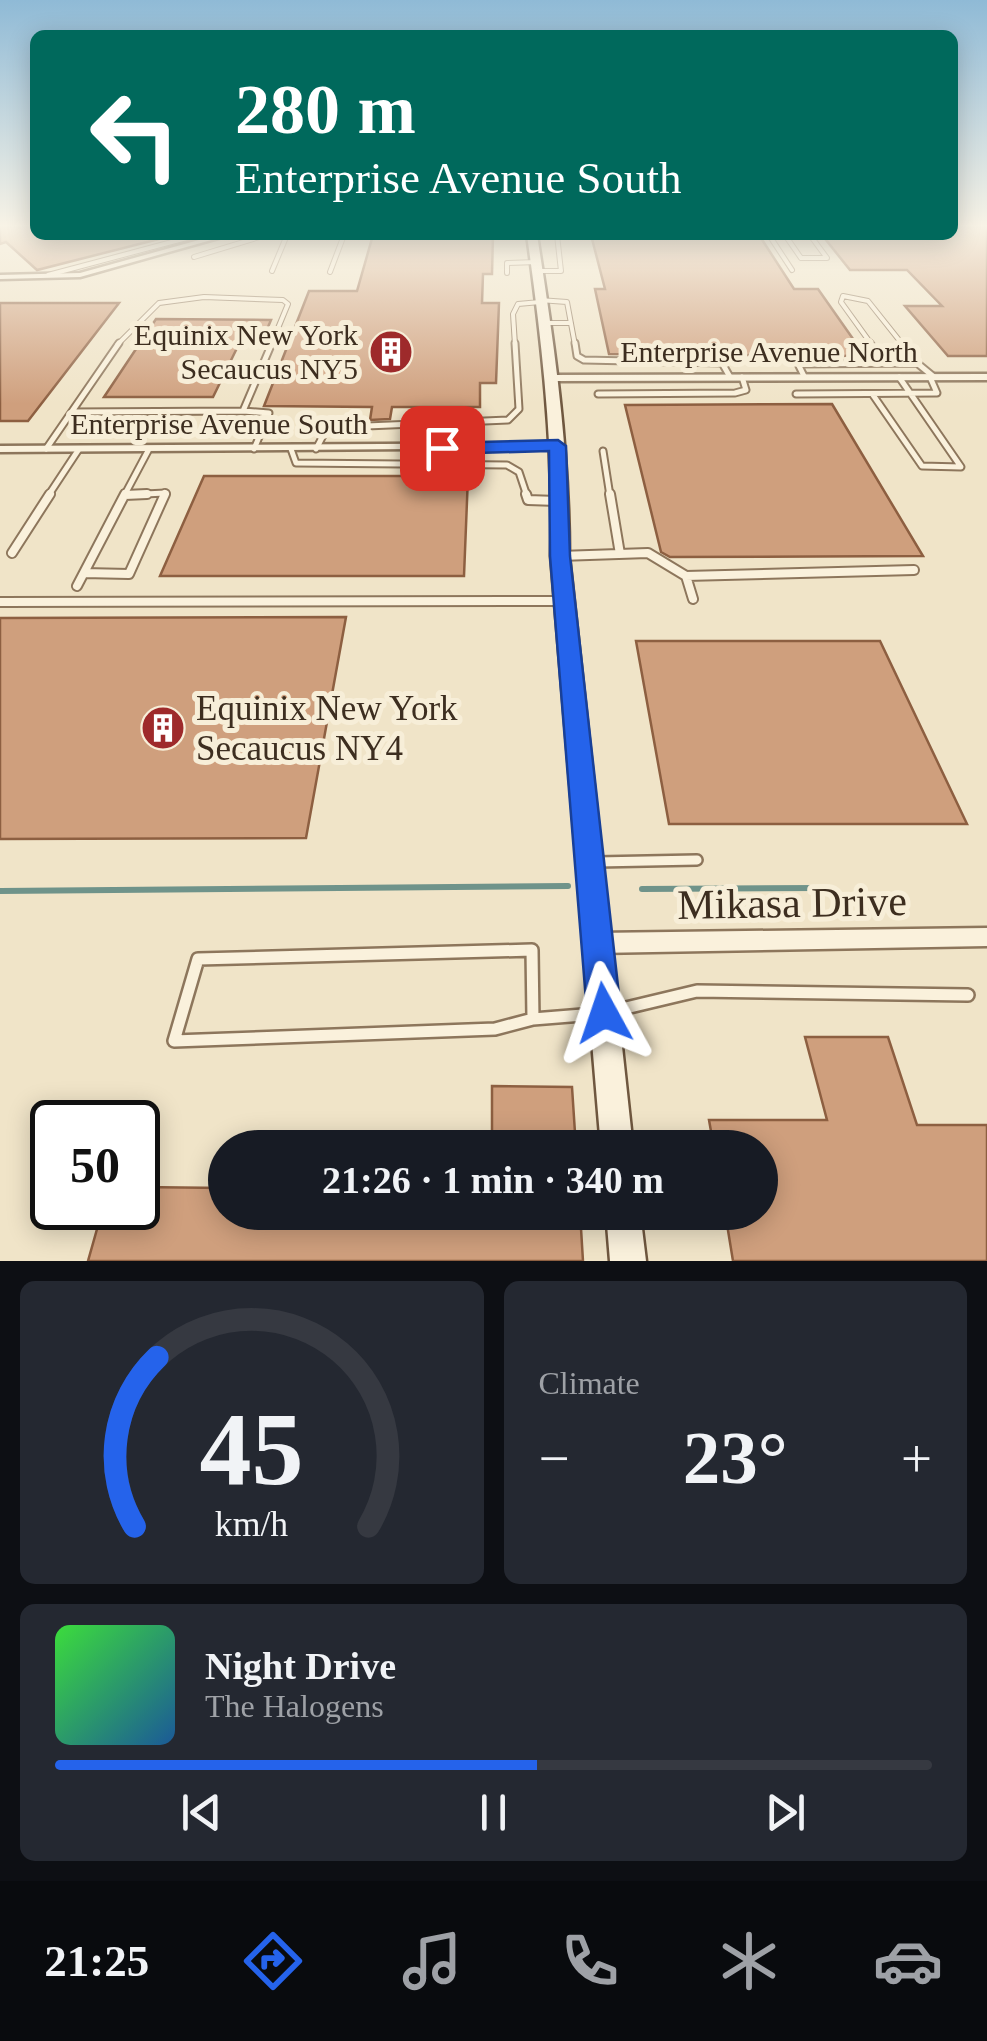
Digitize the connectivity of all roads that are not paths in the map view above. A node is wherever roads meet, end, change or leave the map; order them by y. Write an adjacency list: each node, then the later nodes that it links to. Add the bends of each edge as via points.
1 (539, 286): 2 (main road)
2 (540, 301): 3 (main road); 4 (lane, via 567,302); 26 (lane, via 518,304 514,314 519,409 508,420 342,427 326,430)
3 (543, 323): 4 (lane); 12 (main road)
4 (571, 323): 9 (lane, via 577,356 594,362 722,363)
5 (906, 350): 5 (lane, via 868,302 843,296 875,350); 6 (lane)
6 (916, 364): 7 (lane); 8 (lane, via 804,362 798,364)
7 (935, 374): 10 (street, Enterprise Avenue North); 11 (street, Enterprise Avenue North); 15 (lane, via 937,393)
8 (804, 376): 9 (street, Enterprise Avenue North); 10 (street, Enterprise Avenue North)
9 (736, 377): 12 (street, Enterprise Avenue North); 13 (lane, via 746,390)
10 (899, 377): 15 (lane)
11 (987, 377)
12 (552, 378): 19 (main road)
13 (598, 394)
14 (796, 394): 16 (lane)
15 (910, 394): 16 (lane); 16 (lane, via 961,467 922,466)
16 (873, 395)
17 (243, 411): 18 (lane); 18 (lane, via 288,304 283,300 170,301 145,310); 24 (lane, via 269,413)
18 (72, 412): 21 (lane)
19 (558, 446): 27 (street, Enterprise Avenue South); 31 (main road)
20 (0, 448): 21 (street, Enterprise Avenue South)
21 (46, 449): 22 (street, Enterprise Avenue South)
22 (79, 449): 23 (street, Enterprise Avenue South); 32 (lane)
23 (150, 449): 24 (street, Enterprise Avenue South); 30 (lane)
24 (254, 449): 25 (street, Enterprise Avenue South)
25 (291, 449): 26 (street, Enterprise Avenue South); 29 (lane, via 296,463)
26 (316, 449): 27 (street, Enterprise Avenue South)
27 (404, 449): 29 (lane)
28 (603, 451): 33 (lane)
29 (403, 464): 31 (lane, via 512,467 520,472 528,500)
30 (125, 495): 36 (lane); 36 (lane, via 164,493 129,574)
31 (562, 501): 34 (main road)
32 (12, 553)
33 (620, 554): 34 (lane); 37 (lane, via 648,552)
34 (560, 556): 39 (main road)
35 (914, 570): 37 (lane)
36 (84, 573): 38 (lane)
37 (686, 576): 40 (lane)
38 (77, 586)
39 (564, 600): 41 (lane); 43 (main road)
40 (693, 600)
41 (0, 602)
42 (697, 860): 43 (lane)
43 (590, 862): 45 (main road)
44 (987, 937): 45 (street, Mikasa Drive)
45 (597, 942): 47 (main road)
46 (968, 995): 47 (lane, via 697,990)
47 (604, 1013): 48 (lane); 49 (main road)
48 (533, 1019): 48 (lane, via 532,950 198,959 174,1040 496,1029)
49 (615, 1130)
50 (625, 1230): 51 (main road)
51 (628, 1261)

